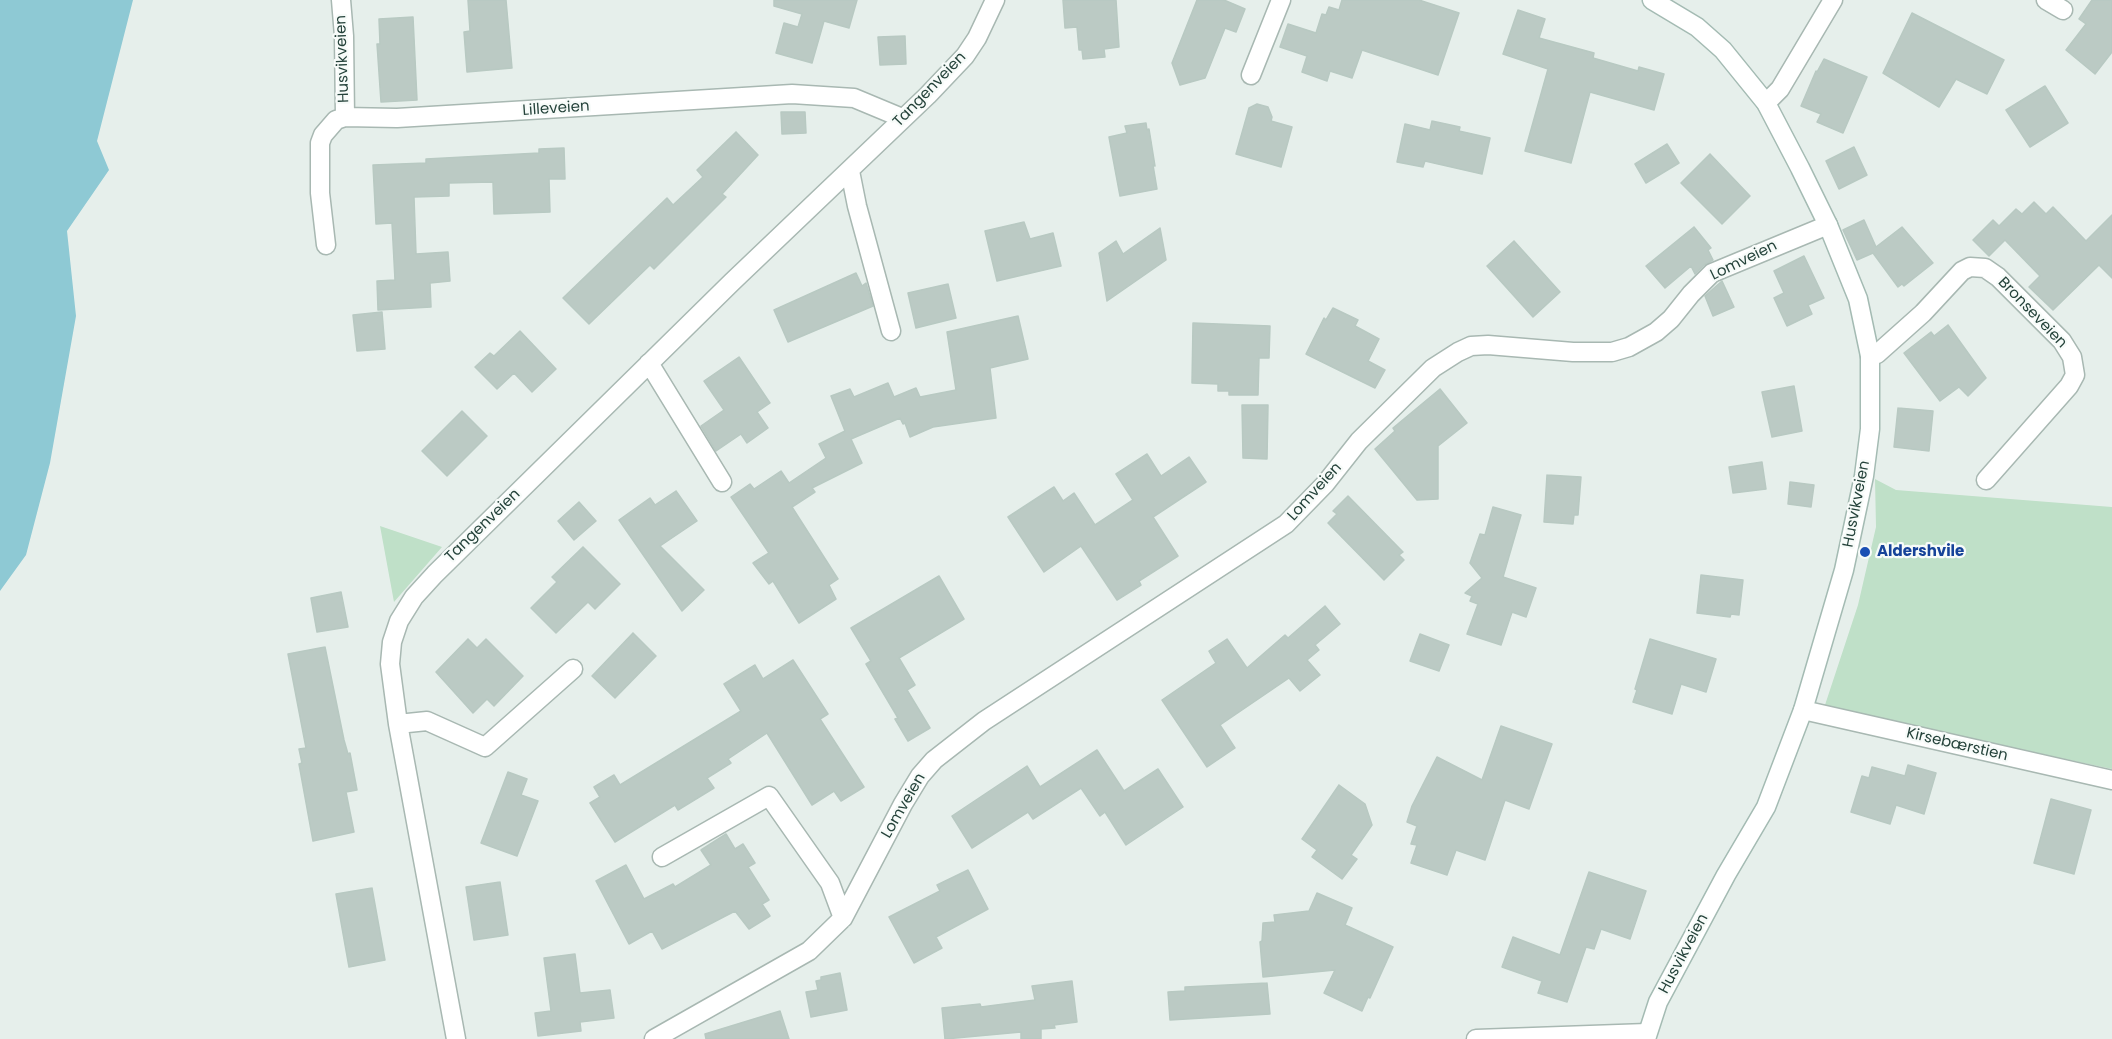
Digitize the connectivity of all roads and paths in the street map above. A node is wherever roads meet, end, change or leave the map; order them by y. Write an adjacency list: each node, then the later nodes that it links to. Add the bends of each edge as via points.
1 (341, 0): 10 (street, Husvikveien)
2 (995, 0): 11 (street, Tangenveien, via 965,56)
3 (1281, 0): 8 (street)
4 (1652, 0): 9 (street, Husvikveien, via 1697,27 1723,50)
5 (1833, 0): 9 (street, via 1780,89)
6 (2046, 0): 7 (street)
7 (2063, 10)
8 (1251, 75)
9 (1766, 103): 13 (street, Husvikveien)
10 (345, 117): 11 (street, Lilleveien, via 397,118 792,94 854,98); 14 (street, via 336,120 320,143)
11 (902, 118): 12 (street, Tangenveien)
12 (850, 171): 15 (street); 17 (street, Tangenveien)
13 (1827, 225): 16 (street, Husvikveien, via 1858,299); 25 (street, Lomveien, via 1712,273 1671,319 1629,347 1612,352 1573,352 1480,346 1458,352 1432,368 1359,441 1286,524 984,721 934,760 909,795)
14 (326, 245)
15 (891, 331)
16 (1870, 356): 18 (street, Bronseveien, via 1877,354 1970,267 1985,268 1998,277 2062,341 2072,357 2074,375 2068,386); 21 (street, Husvikveien, via 1870,429 1864,476 1844,570)
17 (649, 363): 19 (street); 22 (street, Tangenveien, via 414,597 392,642 390,664)
18 (1986, 480)
19 (722, 482)
20 (573, 669): 22 (street, via 485,747 428,721)
21 (1803, 710): 23 (street, Kirsebærstien); 26 (street, Husvikveien, via 1766,807 1658,1002)
22 (398, 724): 27 (street, Tangenveien)
23 (2112, 780)
24 (662, 857): 25 (street, via 769,796 830,883)
25 (843, 918): 28 (street, Lomveien, via 809,951)
26 (1646, 1036): 29 (street)
27 (456, 1039)
28 (654, 1039)
29 (1476, 1039)

